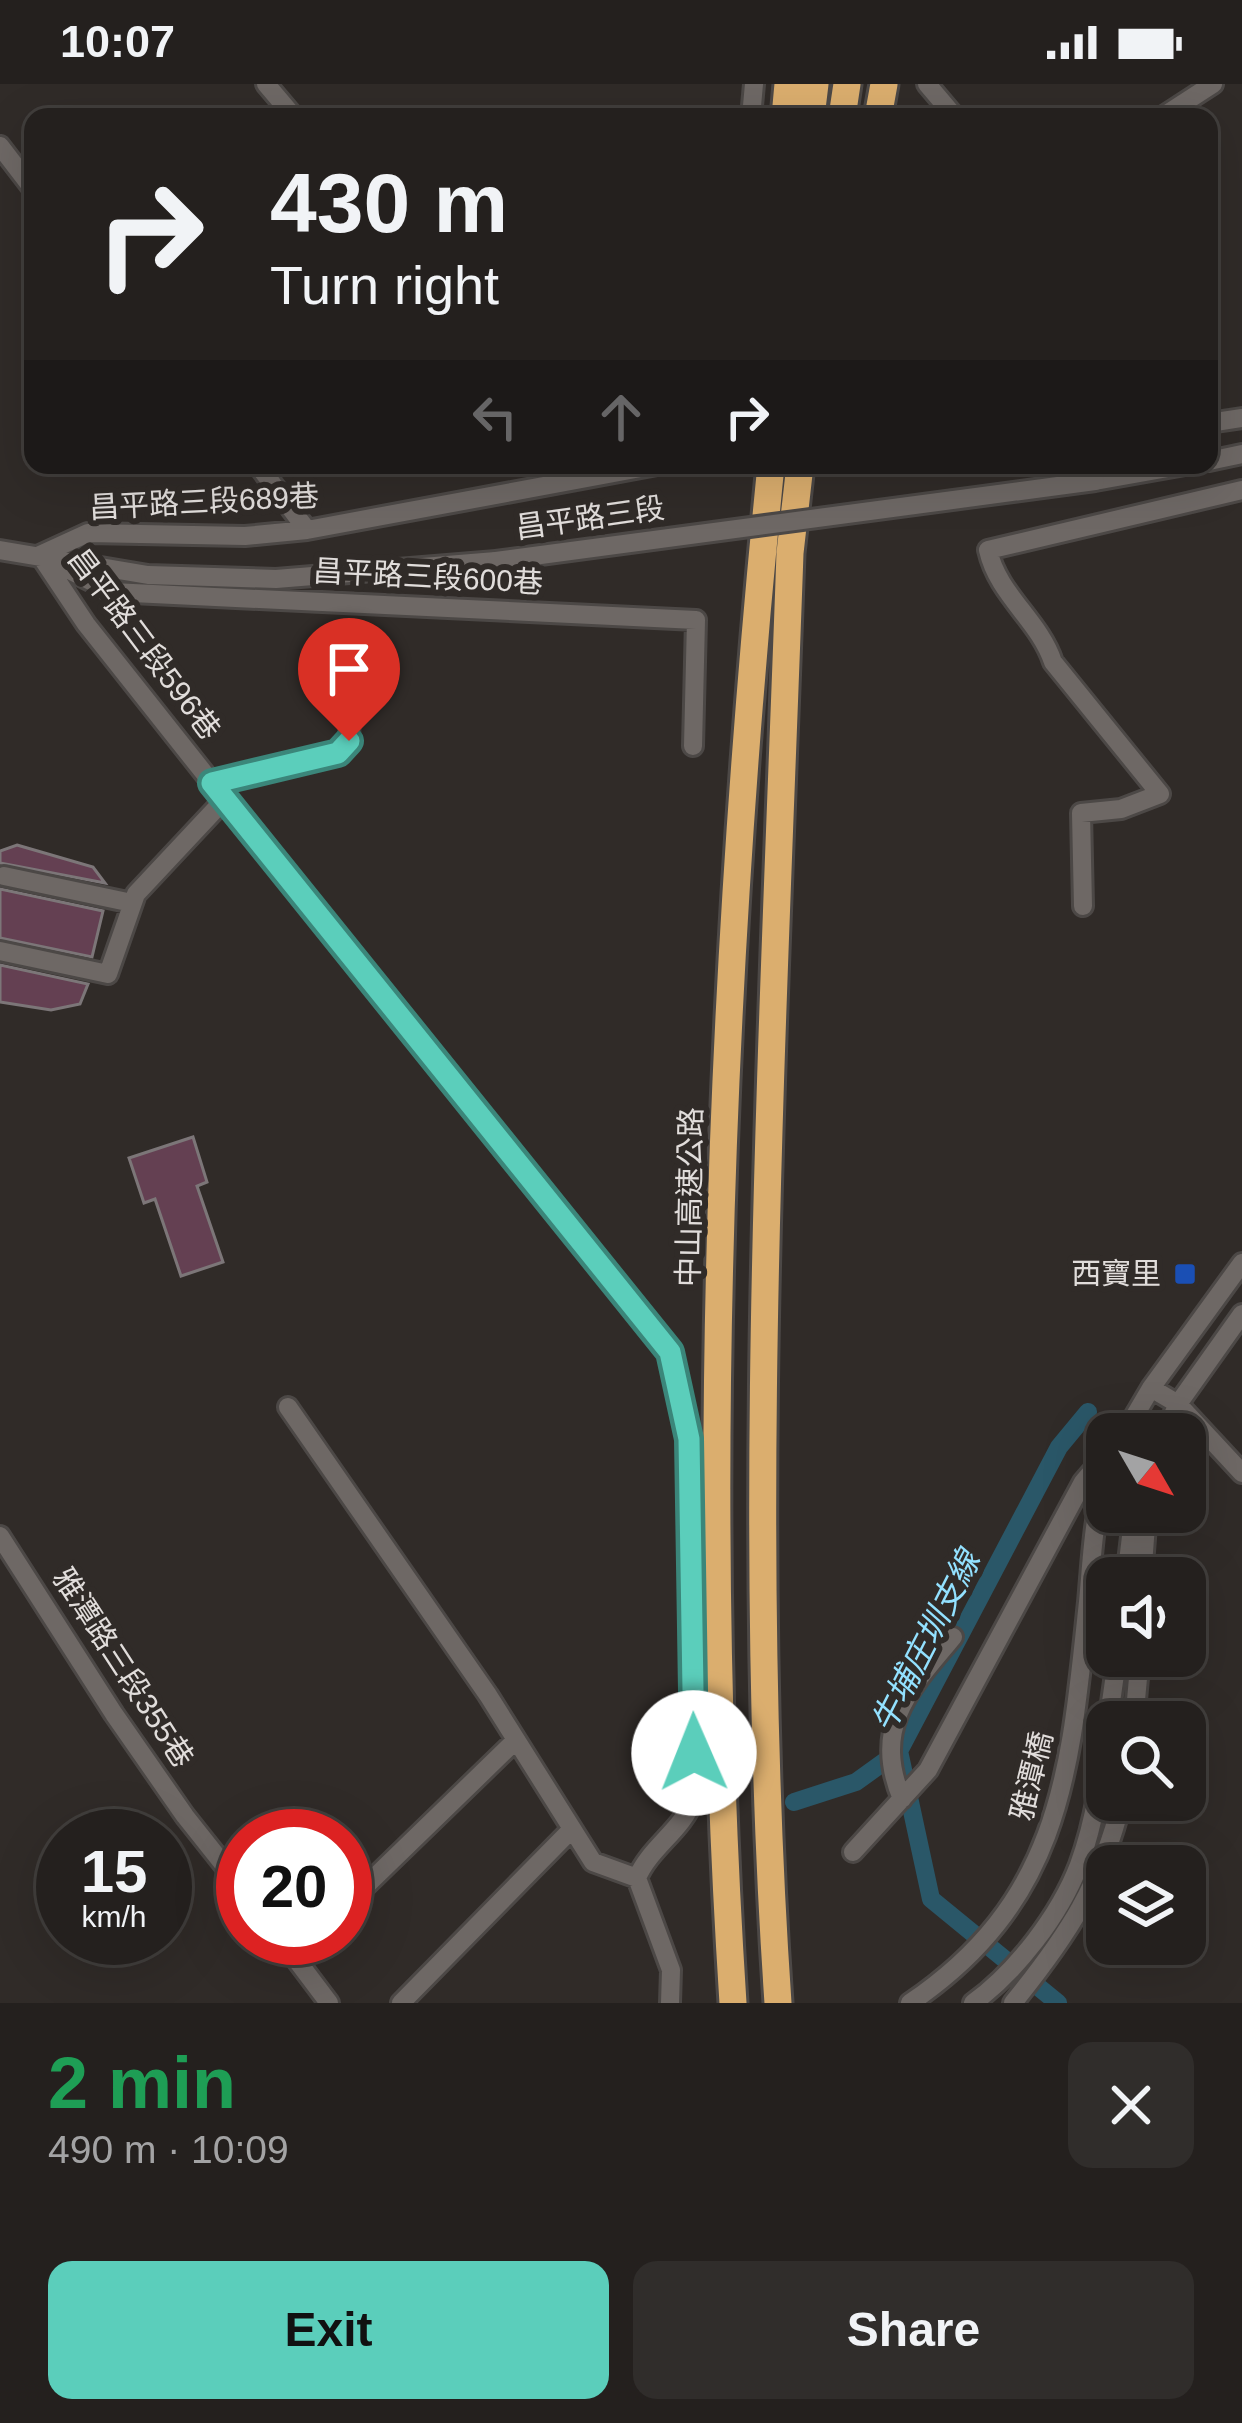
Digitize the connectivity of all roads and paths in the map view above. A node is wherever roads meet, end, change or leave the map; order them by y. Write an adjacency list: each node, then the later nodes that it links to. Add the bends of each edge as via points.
1 (266, 84): 4 (street)
2 (927, 84): 5 (street)
3 (1213, 84): 6 (street)
4 (286, 108)
5 (947, 108)
6 (1176, 108)
7 (0, 146): 8 (street)
8 (24, 177)
9 (265, 474): 17 (street)
10 (573, 474): 17 (street, 昌平路三段689巷)
11 (759, 474): 19 (highway)
12 (772, 474): 19 (highway, 中山高速公路)
13 (798, 474): 19 (highway, 中山高速公路)
14 (808, 474): 19 (highway)
15 (1134, 474): 20 (street, 昌平路三段, bridge, via 496,561 276,579 148,574)
16 (1242, 490): 27 (street, via 988,550 993,575 1052,662 1160,794 1081,812)
17 (307, 530): 20 (street, 昌平路三段689巷, via 88,533)
18 (0, 550): 20 (street, 昌平路三段)
19 (777, 550): 54 (highway, 中山高速公路, via 725,1045 719,1497); 55 (highway, 中山高速公路, via 765,1636)
20 (40, 555): 22 (street, 昌平路三段600巷, via 112,592 696,620); 23 (street, 昌平路三段596巷)
21 (350, 713): 23 (street, via 349,741 338,753)
22 (693, 746)
23 (212, 783): 24 (street, 昌平路三段596巷)
24 (225, 799): 26 (street); 48 (street, 昌平路三段596巷, via 670,1352 689,1439 694,1798)
25 (4, 876): 26 (street)
26 (132, 903): 28 (street, via 108,974)
27 (1083, 906)
28 (0, 951)
29 (1242, 1263): 31 (street)
30 (1242, 1314): 32 (street)
31 (1151, 1388): 32 (street); 34 (street)
32 (1178, 1404): 35 (street); 36 (street)
33 (288, 1407): 42 (street)
34 (1136, 1413)
35 (1174, 1413)
36 (1242, 1473)
37 (1086, 1478): 43 (street, via 928,1770)
38 (1095, 1533): 56 (street, 雅潭橋, via 1075,1727 1047,1843 1004,1916 943,1981)
39 (0, 1536): 47 (street, 雅潭路三段355巷)
40 (952, 1637): 43 (street, via 896,1715 890,1771)
41 (1115, 1677): 57 (street, 雅潭橋, via 1078,1868 1026,1949)
42 (516, 1740): 45 (street); 49 (street)
43 (904, 1797): 46 (street)
44 (1117, 1821): 58 (street, via 1066,1937)
45 (572, 1829): 48 (street, via 593,1862); 52 (street)
46 (853, 1852)
47 (216, 1854)
48 (638, 1878): 53 (street, via 670,1970)
49 (372, 1880)
50 (301, 1965): 51 (street)
51 (329, 2003)
52 (400, 2003)
53 (670, 2003)
54 (733, 2003)
55 (778, 2003)
56 (910, 2003)
57 (973, 2003)
58 (1013, 2003)

